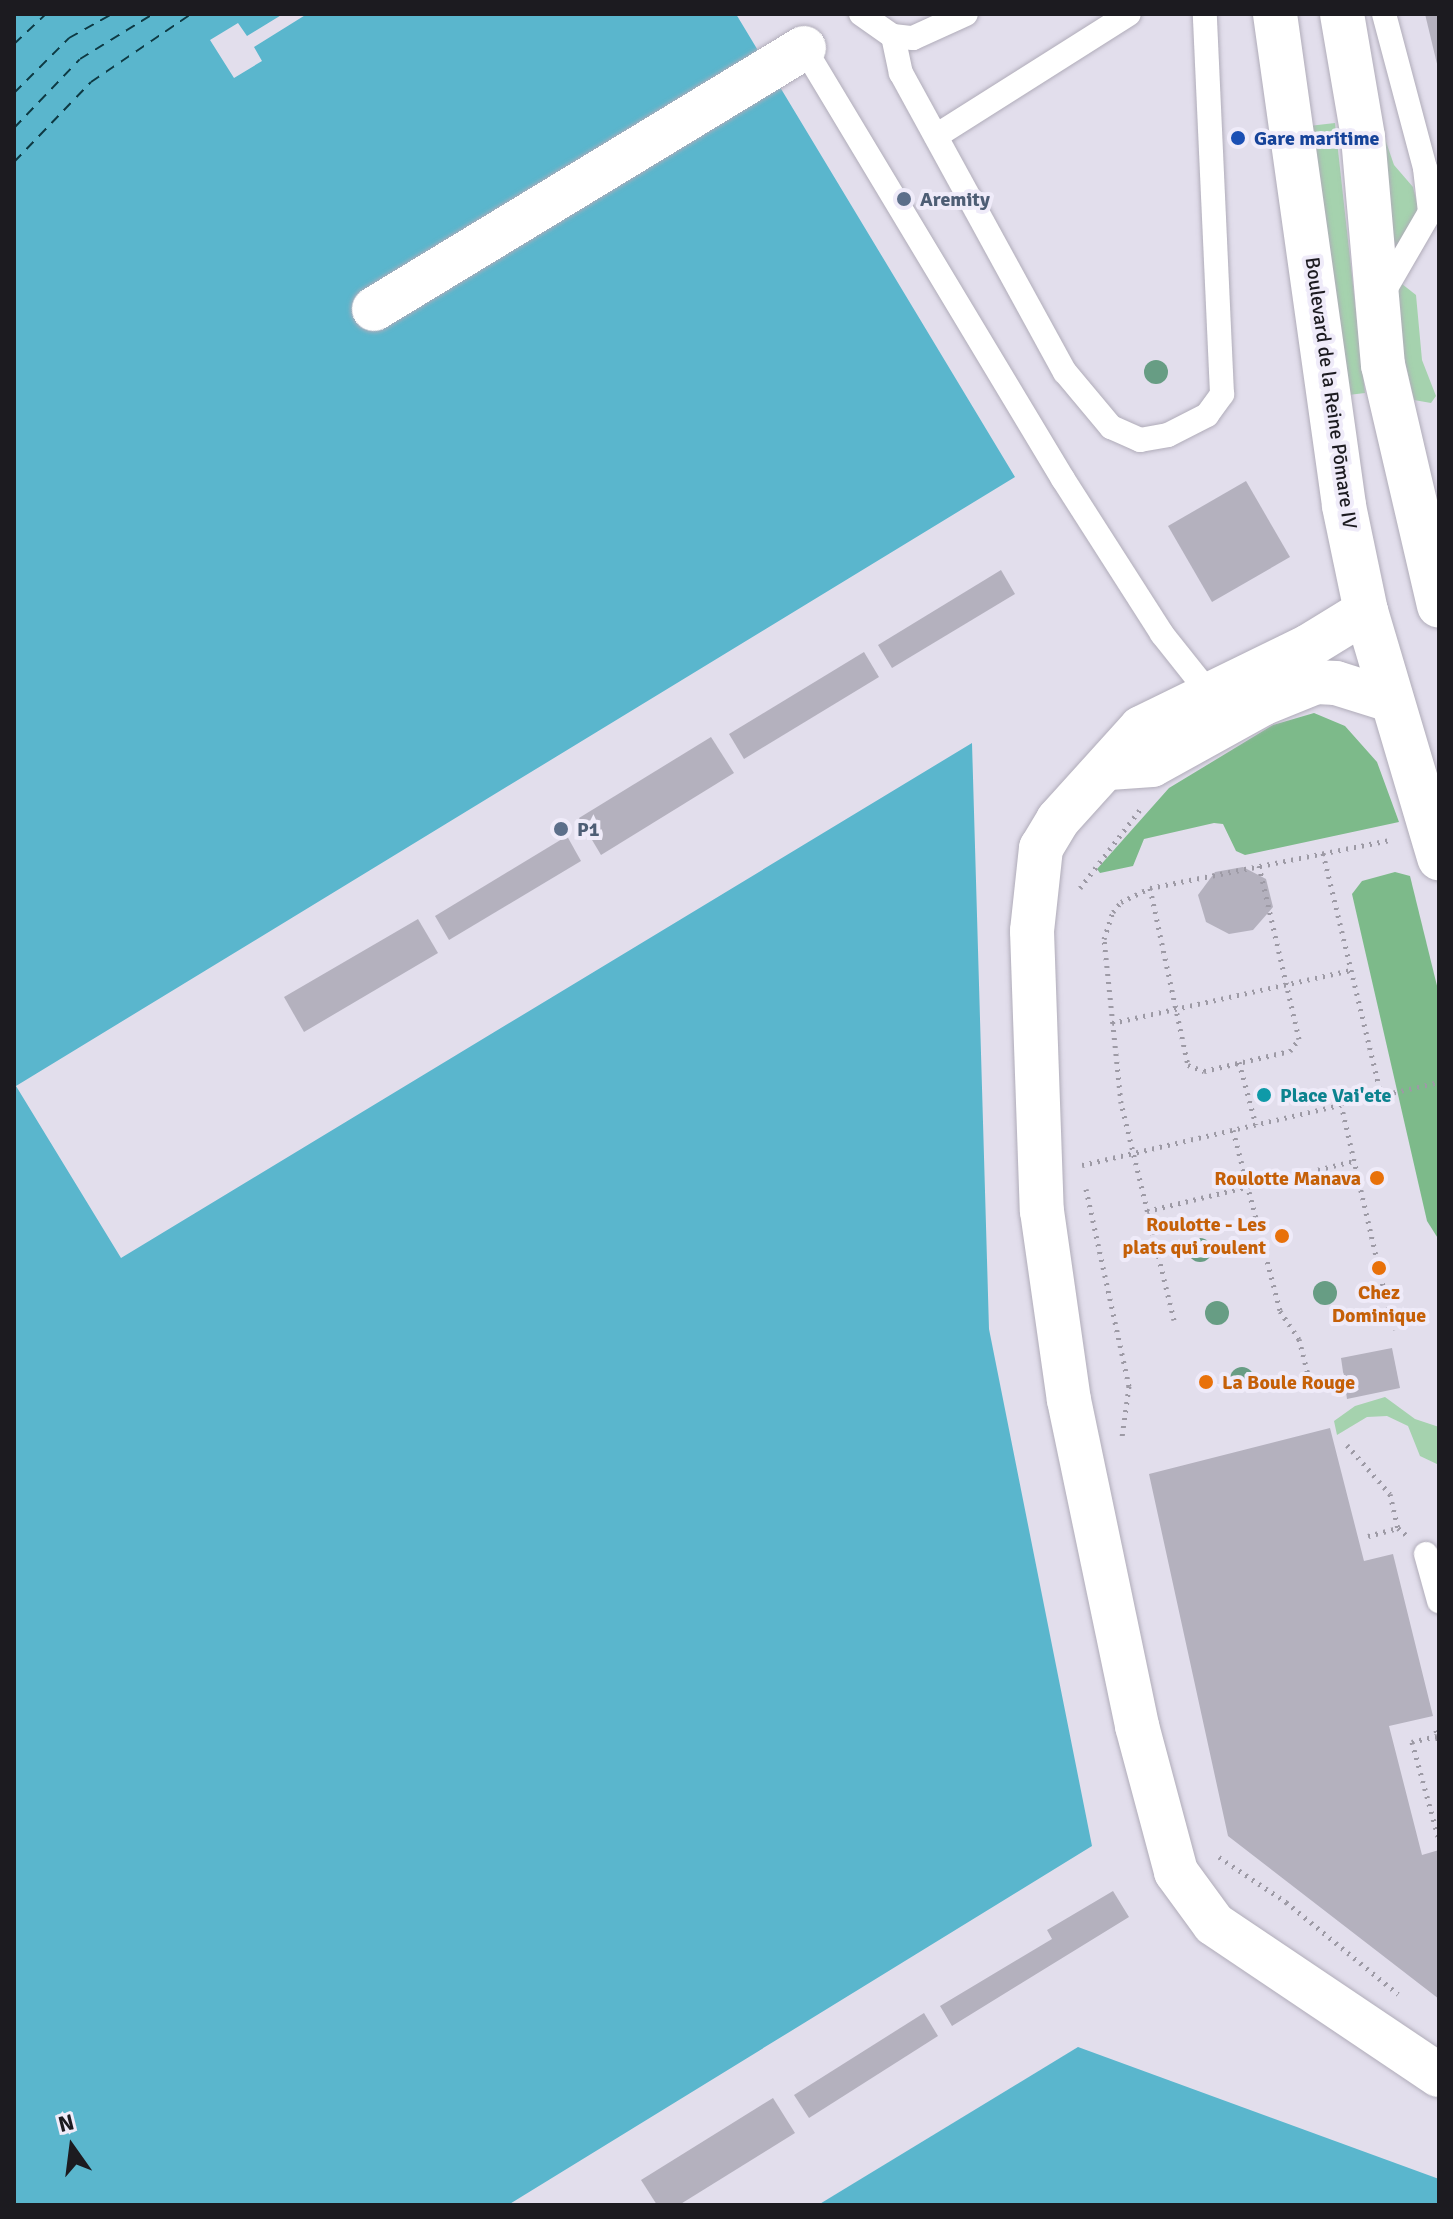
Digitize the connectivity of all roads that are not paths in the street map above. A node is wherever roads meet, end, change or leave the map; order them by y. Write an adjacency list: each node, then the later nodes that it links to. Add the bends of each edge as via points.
1 (861, 14): 8 (lane)
2 (966, 14): 8 (lane, via 934,33)
3 (1129, 14): 10 (lane)
4 (1205, 14): 10 (lane, via 1225,368 1222,394 1207,415 1168,435 1140,440 1111,427 1065,372)
5 (1275, 14): 14 (street, Boulevard de la Reine Pōmare IV, via 1302,179 1332,432)
6 (1342, 14): 11 (street, via 1363,137)
7 (1384, 14): 11 (lane, via 1425,168 1430,212)
8 (893, 36): 10 (lane, via 901,73)
9 (804, 48): 12 (street); 16 (lane, via 1063,479 1162,634)
10 (936, 136)
11 (1378, 301): 13 (street, via 1393,421)
12 (374, 309)
13 (1435, 581): 14 (street)
14 (1366, 611): 15 (street, Boulevard de la Reine Pōmare IV); 16 (street)
15 (1390, 700): 16 (street, via 1316,682); 17 (street, Boulevard de la Reine Pōmare IV)
16 (1219, 708): 20 (street, via 1152,765 1109,768 1058,820 1041,848 1034,885 1041,1196 1069,1400 1159,1817 1176,1872 1214,1924)
17 (1421, 848)
18 (1426, 1554): 19 (lane)
19 (1439, 1601)
20 (1439, 2075)

